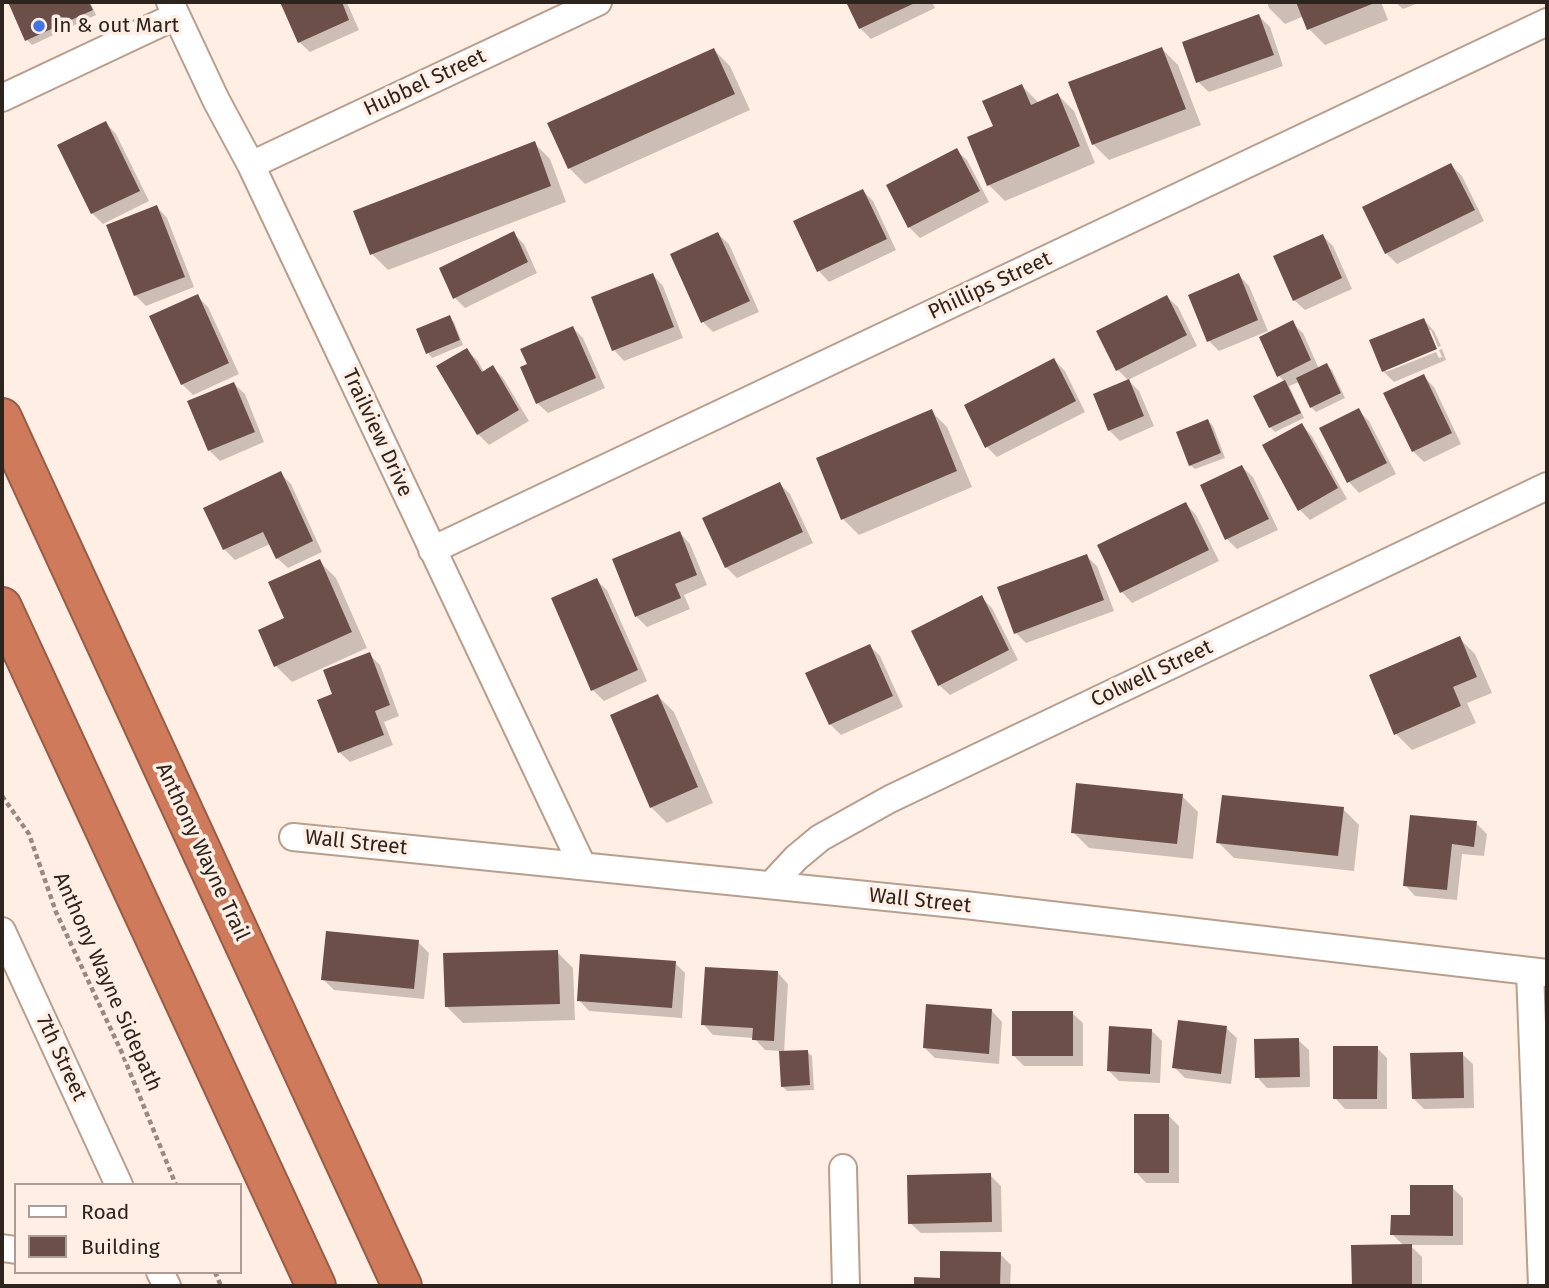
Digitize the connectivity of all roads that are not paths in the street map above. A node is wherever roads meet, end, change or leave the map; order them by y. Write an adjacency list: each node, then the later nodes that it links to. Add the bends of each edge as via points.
1 (598, 2): 5 (street, Hubbel Street)
2 (173, 9): 4 (street); 5 (street, Trailview Drive)
3 (1547, 22): 8 (street, Phillips Street)
4 (2, 98)
5 (251, 165): 8 (street, Trailview Drive)
6 (2, 418): 18 (highway, Anthony Wayne Trail)
7 (1547, 486): 12 (street, Colwell Street, via 890,799 820,838)
8 (432, 550): 11 (street, Trailview Drive)
9 (2, 607): 17 (highway)
10 (293, 837): 11 (street, Wall Street)
11 (582, 865): 12 (street, Wall Street)
12 (771, 885): 14 (street, Wall Street)
13 (2, 931): 16 (street, 7th Street)
14 (1539, 972): 20 (street)
15 (843, 1168): 19 (street)
16 (119, 1183)
17 (316, 1286)
18 (402, 1286)
19 (846, 1286)
20 (1542, 1286)

